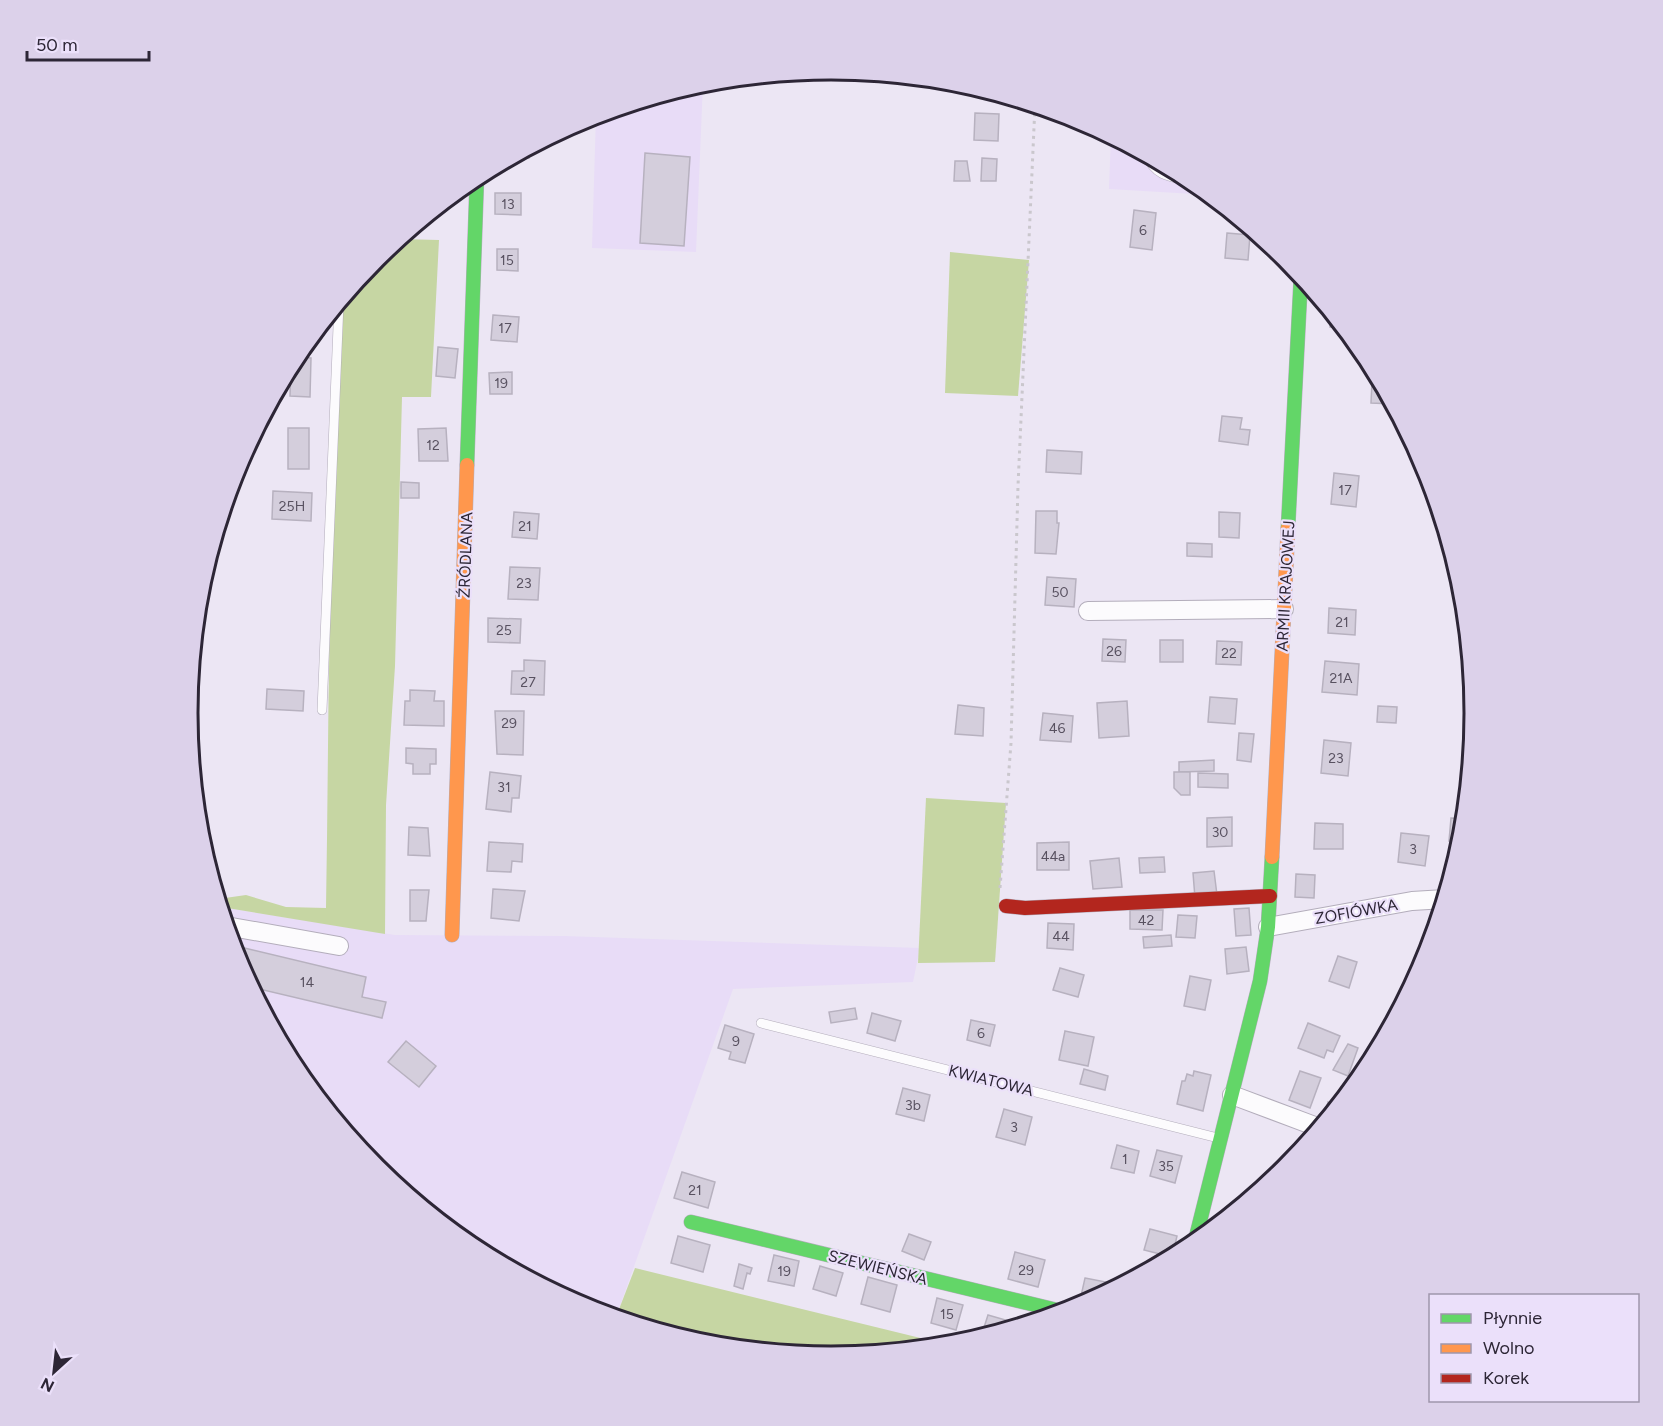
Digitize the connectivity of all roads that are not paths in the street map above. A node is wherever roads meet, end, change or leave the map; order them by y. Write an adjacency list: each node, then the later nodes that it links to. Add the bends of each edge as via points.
1 (1152, 166): 2 (lane)
2 (1166, 175)
3 (477, 188): 14 (street, ŹRÓDLANA)
4 (1300, 287): 6 (street, ARMII KRAJOWEJ)
5 (338, 315): 8 (lane)
6 (1284, 609): 7 (street); 9 (street, ARMII KRAJOWEJ)
7 (1088, 611)
8 (322, 710)
9 (1270, 896): 11 (street); 12 (street, ARMII KRAJOWEJ)
10 (1436, 900): 12 (street, ZOFIÓWKA)
11 (1006, 906)
12 (1268, 927): 17 (street, via 1260,981)
13 (236, 928): 15 (street)
14 (452, 935)
15 (339, 946)
16 (761, 1023): 19 (lane, KWIATOWA)
17 (1232, 1095): 18 (street); 19 (street)
18 (1313, 1125)
19 (1220, 1138): 21 (street)
20 (691, 1222): 22 (street, SZEWIEŃSKA)
21 (1198, 1230)
22 (1048, 1308)

